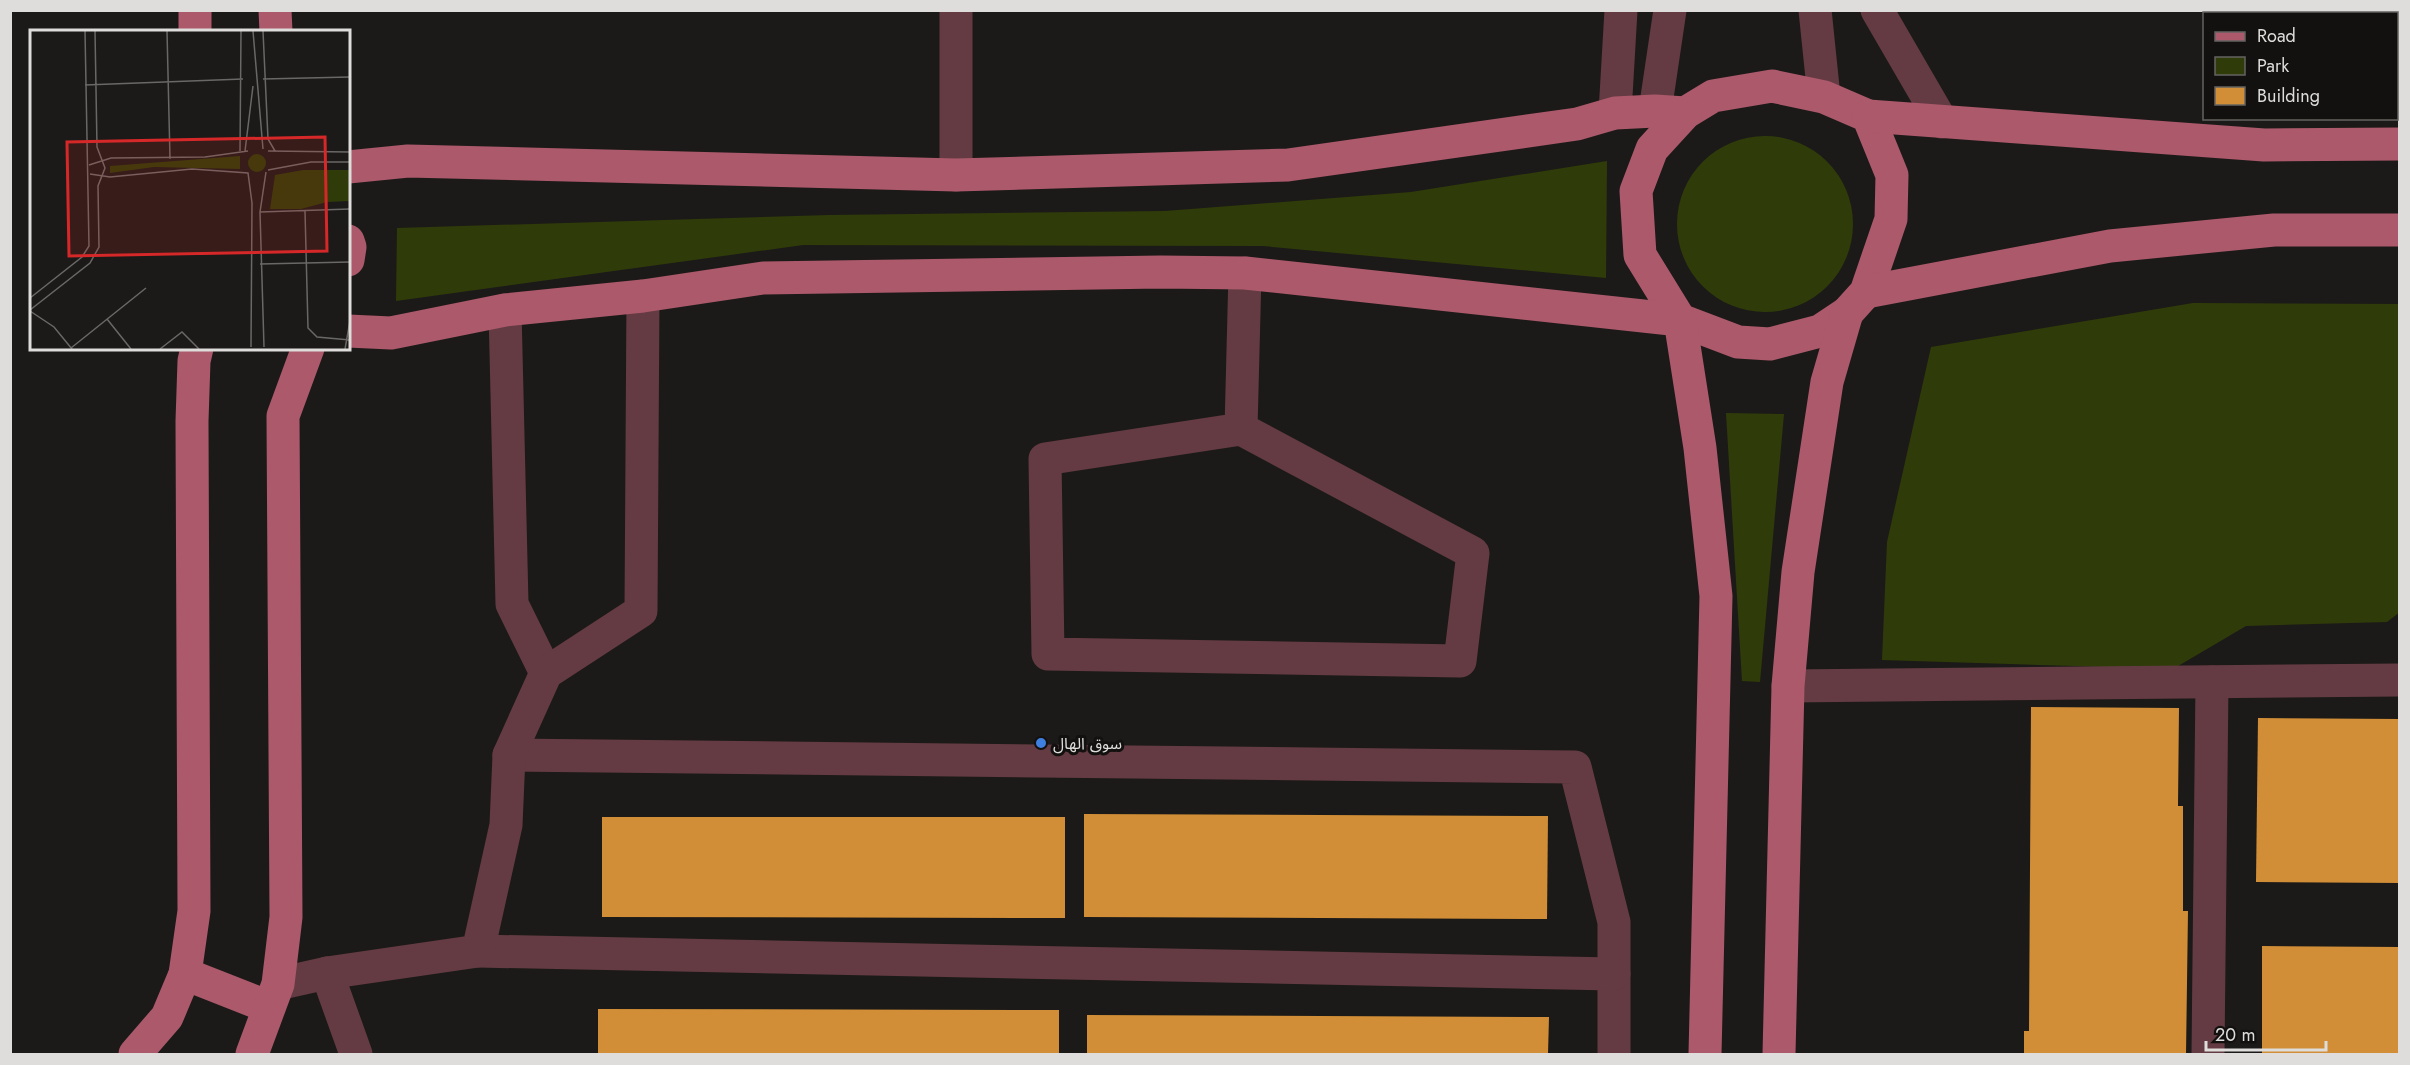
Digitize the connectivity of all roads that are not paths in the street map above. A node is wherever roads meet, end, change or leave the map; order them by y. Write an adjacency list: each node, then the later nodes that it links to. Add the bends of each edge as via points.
1 (195, 10): 8 (main road)
2 (275, 10): 9 (main road)
3 (956, 10): 17 (street)
4 (1621, 10): 12 (street)
5 (1670, 10): 11 (street)
6 (1815, 10): 10 (street)
7 (1877, 10): 14 (street)
8 (195, 30)
9 (276, 30)
10 (1824, 97): 11 (main road, via 1772,86 1713,96); 13 (main road)
11 (1670, 112): 12 (main road); 23 (main road, via 1636,191 1640,255)
12 (1615, 113): 17 (main road, via 1577,124 1288,165)
13 (1868, 116): 14 (main road); 21 (main road, via 1892,175 1891,219)
14 (1942, 122): 15 (main road, via 2264,145)
15 (2400, 144)
16 (350, 167): 17 (main road, via 408,161)
17 (956, 175)
18 (2400, 230): 21 (main road, via 2274,230 2110,246)
19 (1245, 273): 20 (main road, via 763,278); 23 (main road); 27 (street)
20 (643, 296): 22 (main road); 28 (street, via 642,611)
21 (1856, 303): 23 (main road, via 1820,331 1770,344 1738,342); 31 (main road, via 1827,382 1798,572)
22 (505, 310): 24 (main road, via 391,333); 28 (street, via 512,604)
23 (1680, 320): 42 (main road, via 1700,448 1716,596)
24 (350, 331)
25 (197, 350): 35 (main road, via 192,421 194,911)
26 (307, 350): 37 (main road, via 283,416 286,917)
27 (1241, 429): 27 (street, via 1473,553 1460,662 1048,654 1045,459)
28 (546, 673): 32 (street)
29 (2400, 680): 30 (street)
30 (2212, 682): 31 (street); 44 (street)
31 (1788, 686): 43 (main road)
32 (509, 755): 33 (street, via 506,825); 36 (street, via 1575,767 1614,922)
33 (478, 951): 34 (street); 36 (street)
34 (327, 973): 37 (street); 40 (street)
35 (185, 974): 37 (main road); 38 (main road, via 167,1017)
36 (1614, 974): 41 (street)
37 (273, 996): 39 (main road)
38 (135, 1054)
39 (252, 1054)
40 (356, 1054)
41 (1614, 1054)
42 (1705, 1054)
43 (1779, 1054)
44 (2208, 1054)

